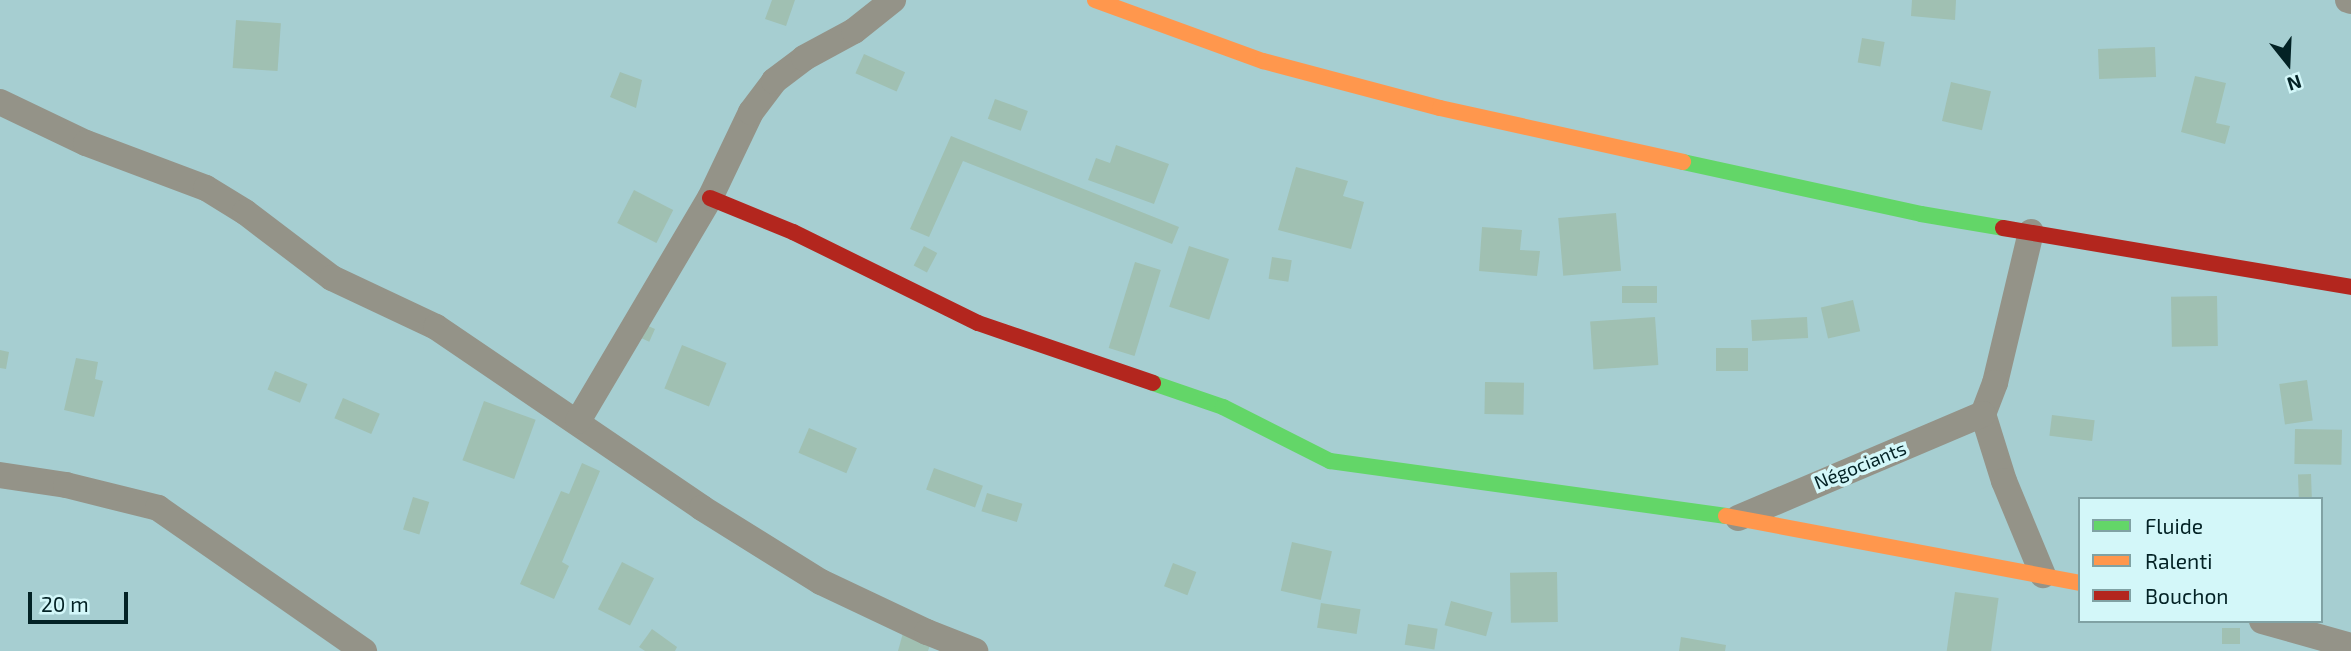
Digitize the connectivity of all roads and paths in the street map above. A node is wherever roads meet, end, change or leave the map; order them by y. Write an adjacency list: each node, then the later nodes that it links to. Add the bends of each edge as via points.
1 (893, 0): 4 (street, via 774,81 751,111)
2 (1095, 0): 5 (street, via 1263,61 1356,88 1921,214)
3 (0, 103): 8 (street, via 86,143 206,188 332,278 436,327)
4 (710, 198): 8 (street); 10 (street, via 793,232 978,323 1223,407 1330,461)
5 (2031, 232): 6 (street); 7 (street, via 1995,383)
6 (2351, 287)
7 (1983, 414): 10 (street, Négociants); 11 (street, via 2004,481)
8 (578, 421): 16 (street, via 702,508 821,582)
9 (0, 475): 15 (street, via 66,485 158,508)
10 (1738, 517): 11 (street)
11 (2043, 575): 12 (street)
12 (2078, 583)
13 (2269, 623): 14 (street)
14 (2351, 646)
15 (364, 651)
16 (975, 651)

